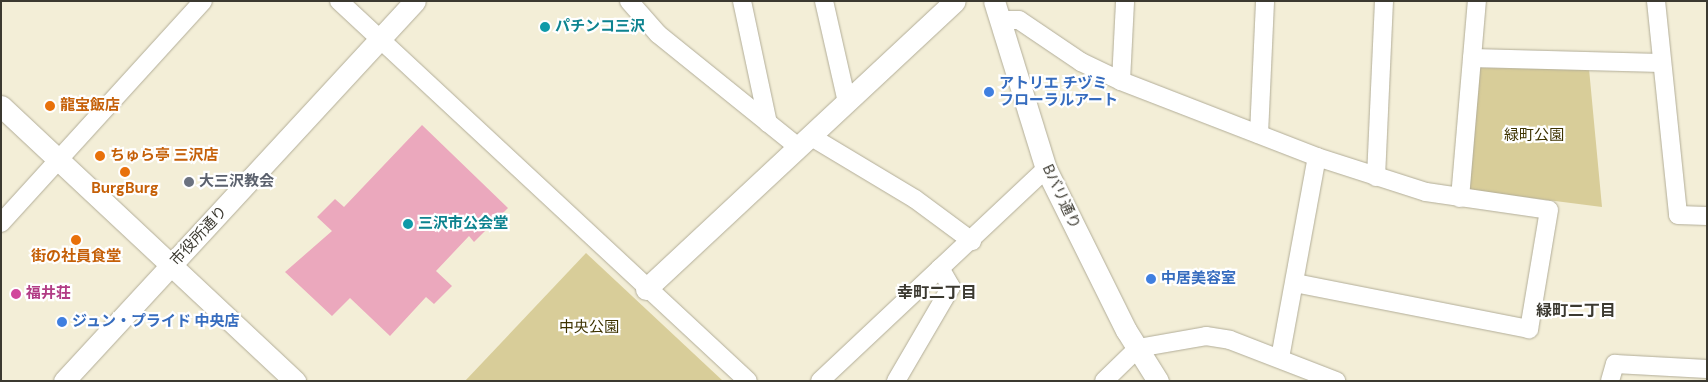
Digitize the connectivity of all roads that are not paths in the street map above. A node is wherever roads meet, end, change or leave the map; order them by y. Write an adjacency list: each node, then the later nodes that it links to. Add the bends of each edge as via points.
1 (203, 1): 24 (street)
2 (339, 1): 14 (street)
3 (415, 1): 14 (street, 市役所通り)
4 (629, 1): 20 (street, via 658,34)
5 (742, 1): 20 (street)
6 (824, 1): 18 (street)
7 (955, 1): 18 (street)
8 (1125, 1): 17 (street)
9 (1265, 1): 21 (street)
10 (1384, 1): 26 (street)
11 (1477, 1): 15 (street)
12 (1656, 1): 16 (street)
13 (998, 11): 17 (street, via 1019,20 1081,62); 25 (street, Bバリ通り)
14 (379, 40): 31 (street, 市役所通り); 34 (street)
15 (1472, 58): 16 (street); 27 (street)
16 (1661, 63): 28 (street, via 1678,215)
17 (1120, 81): 21 (street)
18 (847, 102): 22 (street)
19 (1, 106): 24 (street)
20 (768, 123): 22 (street)
21 (1259, 134): 23 (street)
22 (804, 142): 30 (street, via 915,199); 34 (street)
23 (1317, 157): 26 (street); 33 (street)
24 (59, 160): 29 (street); 31 (street)
25 (1046, 169): 30 (street); 35 (street, Bバリ通り)
26 (1376, 177): 27 (street)
27 (1460, 198): 33 (street, via 1549,210 1529,329)
28 (1707, 216)
29 (1, 223)
30 (972, 241): 32 (street)
31 (172, 266): 38 (street, 市役所通り); 39 (street)
32 (940, 268): 41 (street); 42 (street, via 950,286)
33 (1295, 283): 36 (street)
34 (646, 289): 40 (street)
35 (1138, 348): 36 (street, via 1206,336); 43 (street); 44 (street, Bバリ通り)
36 (1280, 358): 45 (street)
37 (1699, 373): 46 (street, via 1615,364)
38 (64, 381)
39 (295, 381)
40 (748, 381)
41 (820, 381)
42 (896, 381)
43 (1104, 381)
44 (1158, 381)
45 (1336, 381)
46 (1610, 381)

